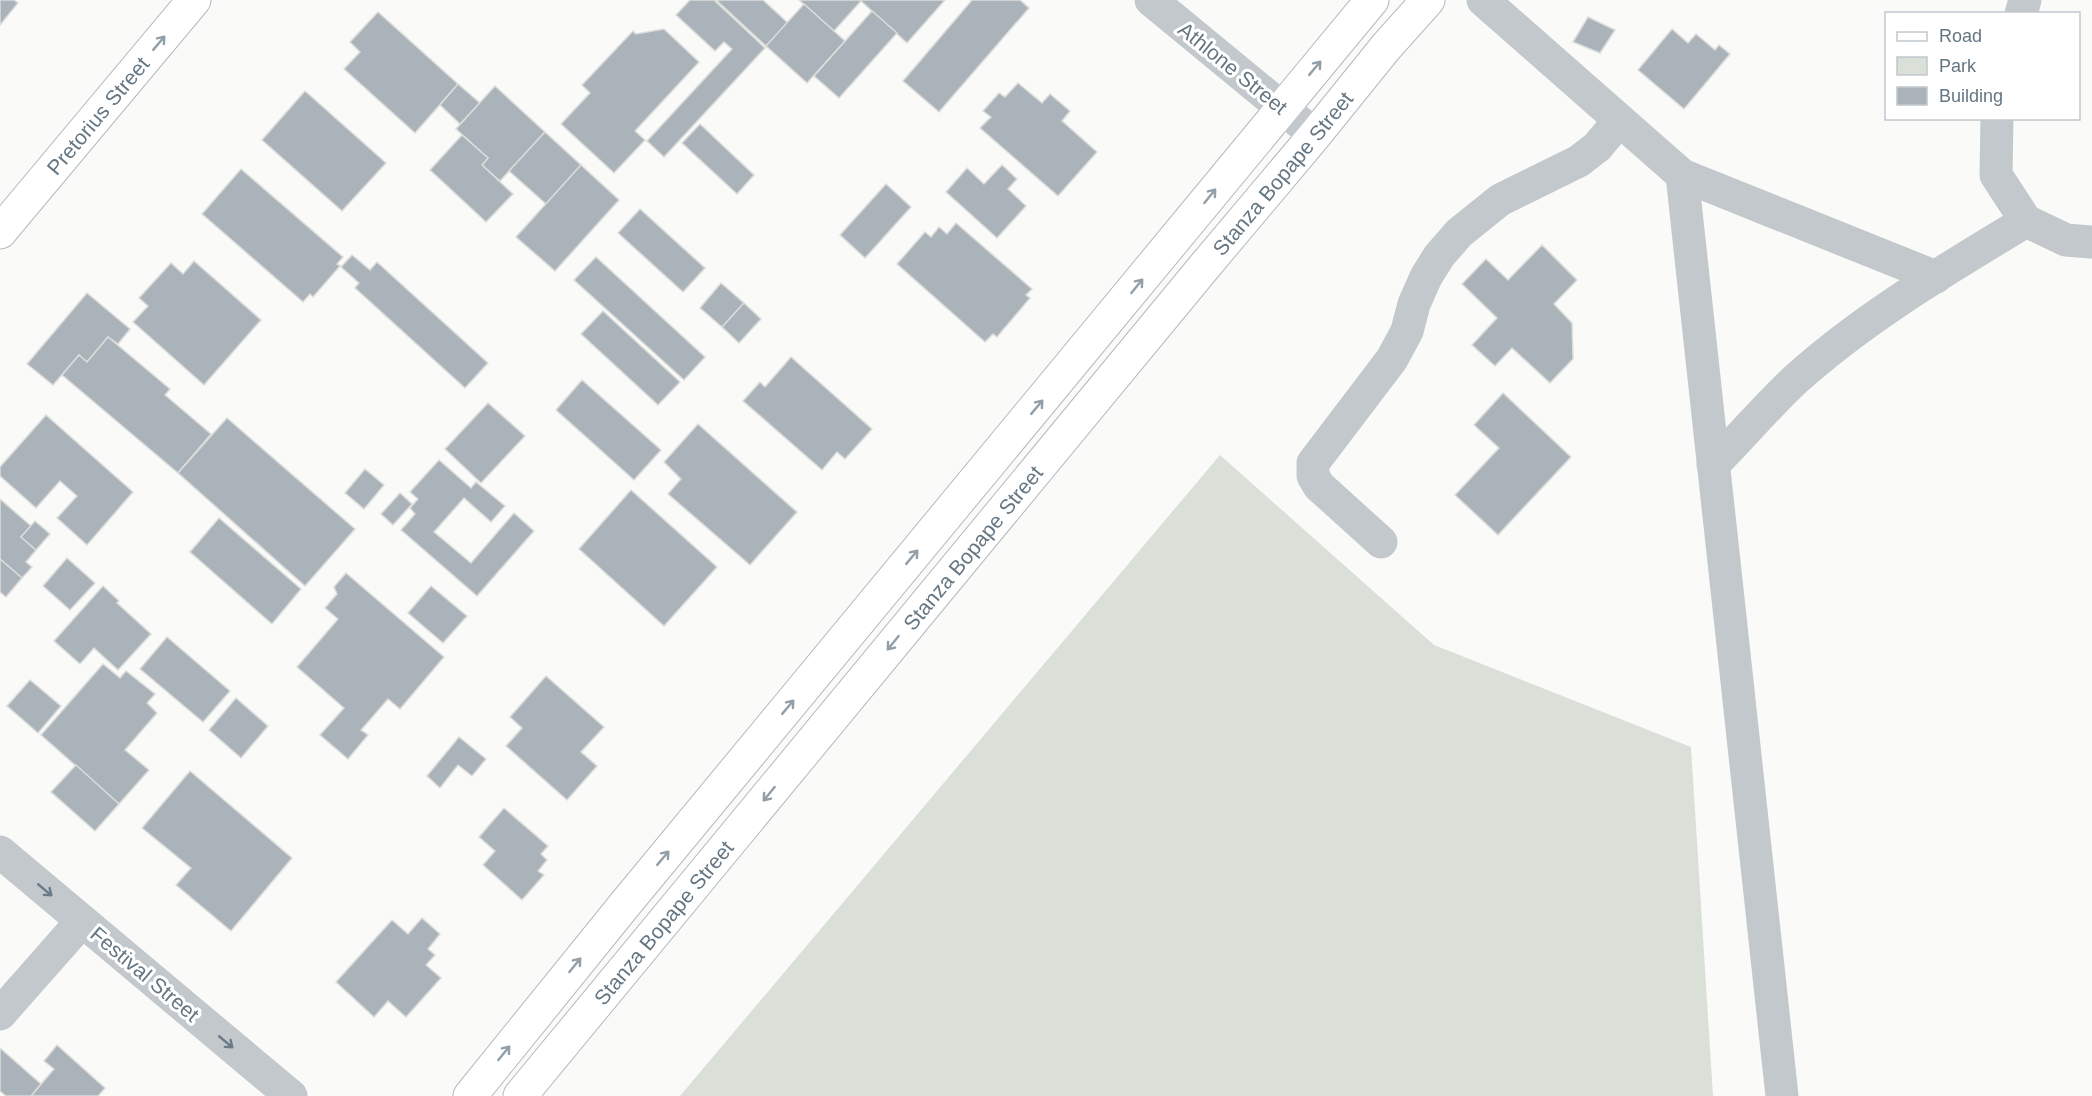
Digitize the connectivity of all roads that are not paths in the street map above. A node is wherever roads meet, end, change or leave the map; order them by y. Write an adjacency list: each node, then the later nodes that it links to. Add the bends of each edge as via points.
1 (194, 0): 12 (main road, Pretorius Street, one-way to 1)
2 (1151, 0): 6 (street, Athlone Street)
3 (1371, 0): 6 (main road, Stanza Bopape Street, one-way to 3)
4 (1428, 0): 9 (main road, Stanza Bopape Street)
5 (1483, 0): 8 (street)
6 (1282, 107): 9 (street, Athlone Street); 21 (main road, Stanza Bopape Street, one-way to 6)
7 (1997, 120): 11 (street, via 1996,175)
8 (1619, 121): 10 (street); 16 (street, via 1580,162 1500,200 1459,233 1426,277 1407,331 1392,359 1313,463 1319,486)
9 (1315, 135): 22 (main road, Stanza Bopape Street, one-way to 22)
10 (1682, 175): 14 (street); 15 (street)
11 (2026, 221): 13 (street, via 2066,240); 14 (street)
12 (0, 232)
13 (2092, 242)
14 (1936, 276): 15 (street, via 1857,330 1795,380)
15 (1713, 465): 23 (street)
16 (1381, 542)
17 (0, 852): 18 (street, Festival Street, one-way to 18)
18 (82, 921): 19 (street); 20 (street, Festival Street, one-way to 20)
19 (0, 1014)
20 (291, 1096)
21 (470, 1096)
22 (520, 1096)
23 (1782, 1096)

